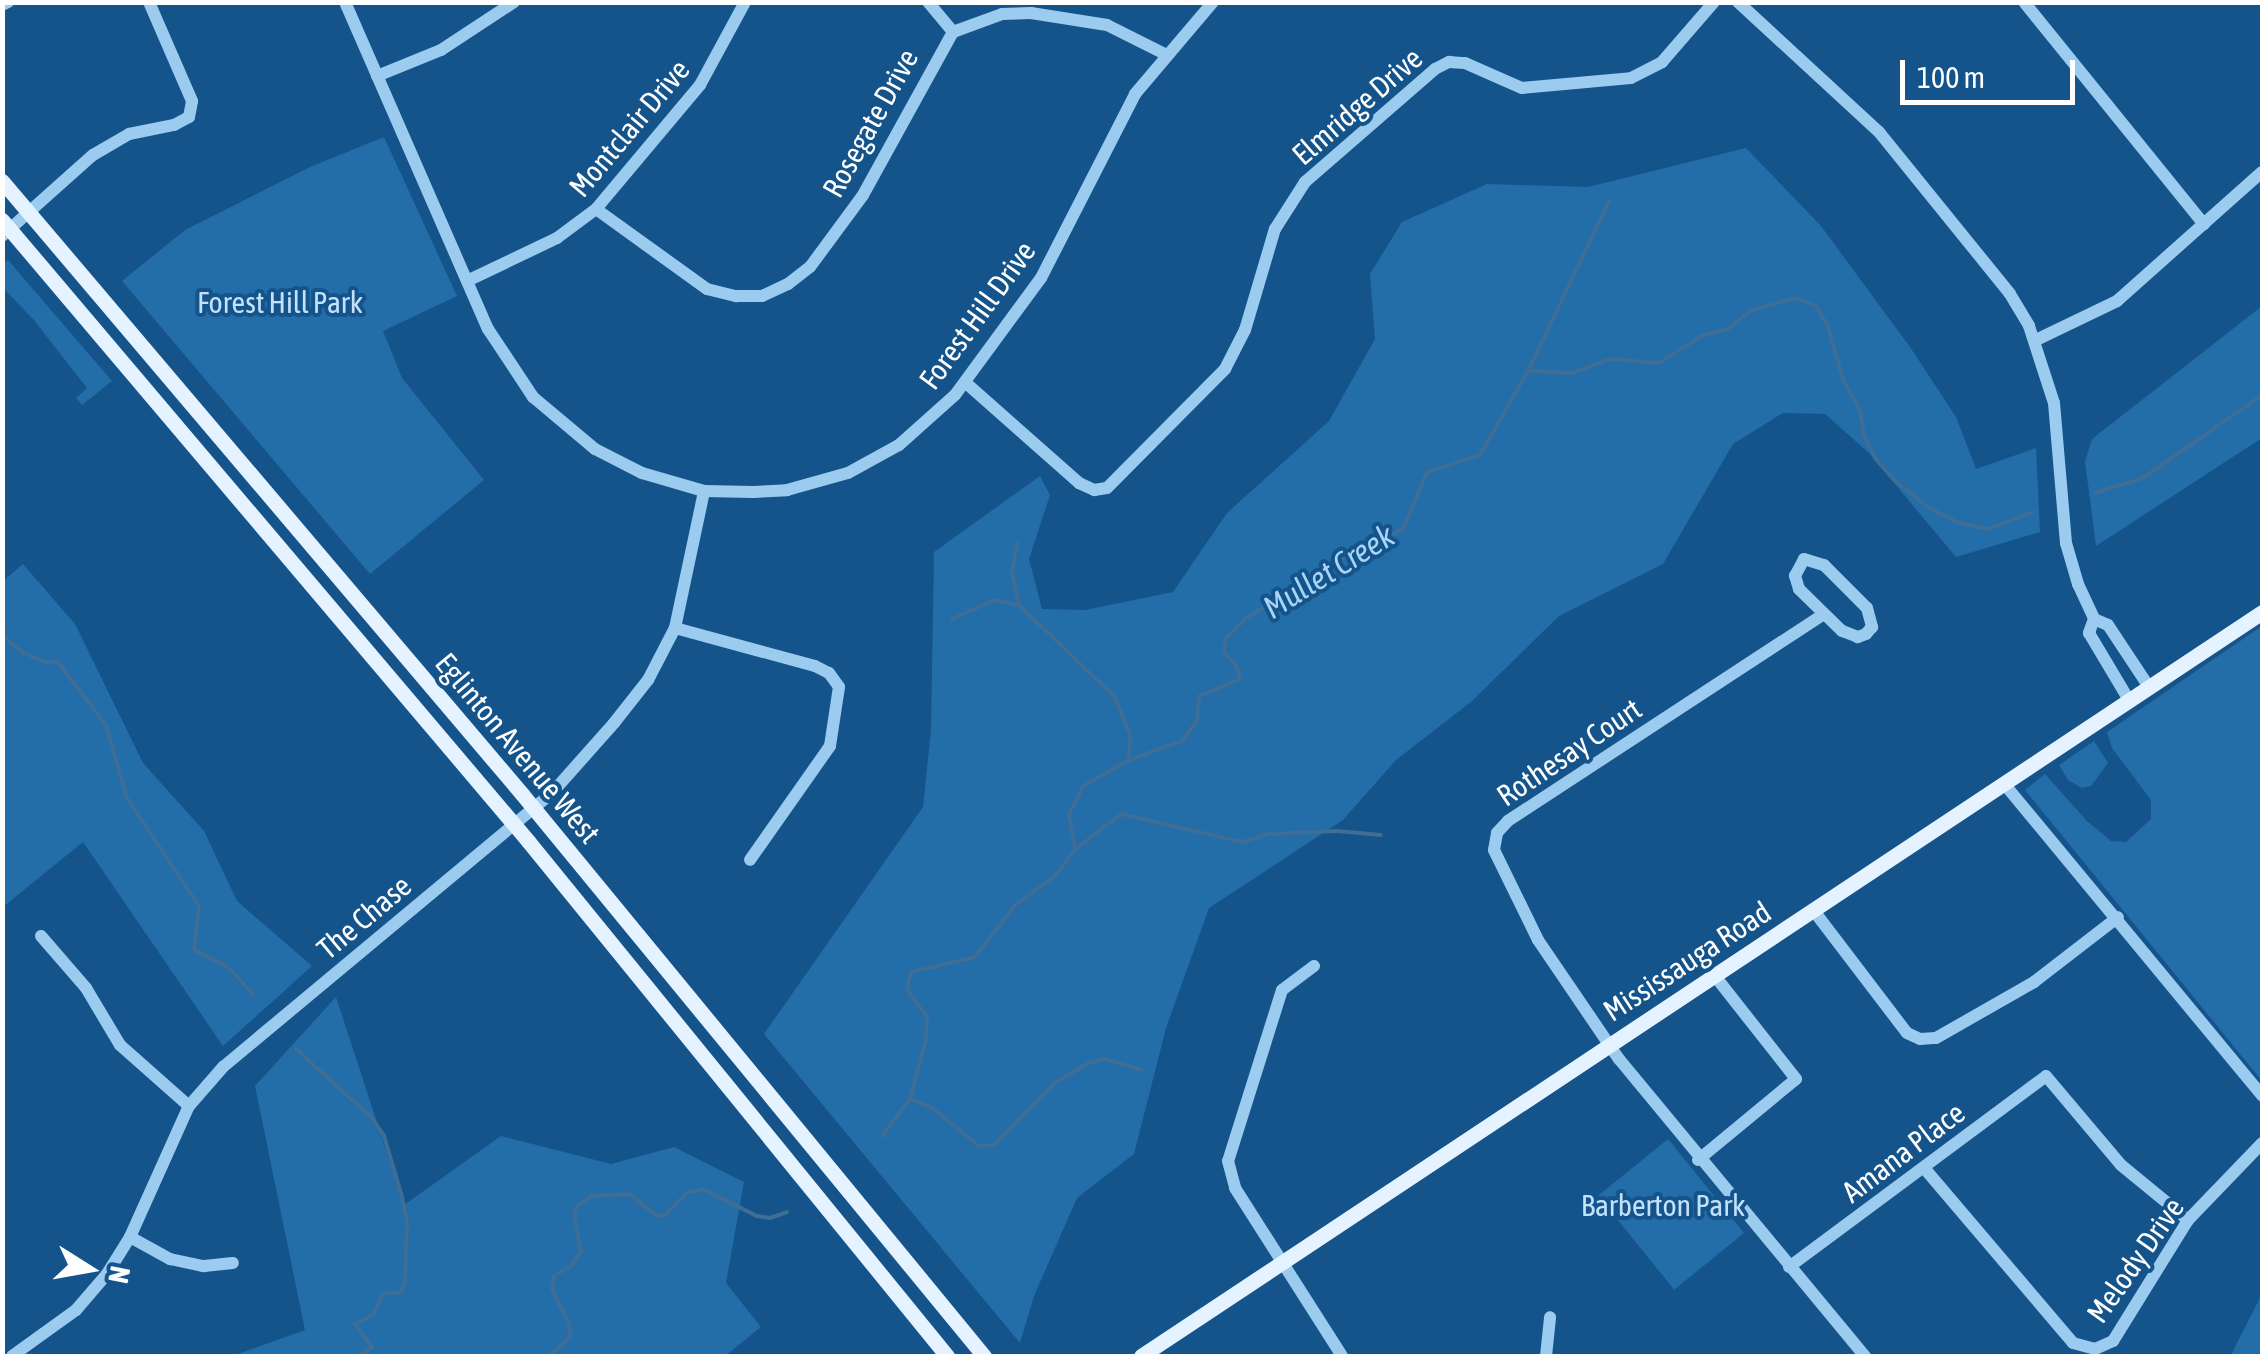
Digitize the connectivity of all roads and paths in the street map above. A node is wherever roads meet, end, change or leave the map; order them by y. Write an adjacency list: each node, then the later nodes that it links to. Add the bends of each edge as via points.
1 (149, 2): 16 (street, via 192,102 189,117 129,134 92,155)
2 (345, 2): 12 (street, Forest Hill Drive)
3 (514, 2): 12 (street, via 441,50)
4 (745, 2): 15 (street, Montclair Drive, via 710,71)
5 (928, 2): 10 (street)
6 (1213, 2): 11 (street, Forest Hill Drive)
7 (1714, 2): 21 (street, Elmridge Drive, via 1662,62 1632,78 1522,88 1464,63 1434,69 1305,182 1276,229 1245,330 1224,369 1106,488 1079,484)
8 (1738, 2): 20 (street, via 1879,132 2010,294)
9 (2024, 2): 17 (street)
10 (953, 32): 11 (street, Rosegate Drive, via 1002,14 1031,13 1107,26); 15 (street, Rosegate Drive, via 863,195 810,267 776,292 747,297 707,288)
11 (1167, 55): 21 (street, Forest Hill Drive, via 1126,108 1040,278)
12 (377, 76): 19 (street, Forest Hill Drive)
13 (2262, 172): 17 (street)
14 (2, 181): 16 (main road, Eglinton Avenue West)
15 (596, 209): 19 (street, Montclair Drive, via 557,238)
16 (30, 212): 18 (street); 30 (main road, Eglinton Avenue West)
17 (2204, 224): 20 (street, via 2116,301)
18 (5, 228): 31 (main road, Eglinton Avenue West)
19 (467, 281): 22 (street, Forest Hill Drive, via 498,349 546,412 613,460)
20 (2036, 340): 25 (street, via 2059,429 2066,543)
21 (966, 383): 22 (street, Forest Hill Drive, via 899,446 848,472 787,490)
22 (704, 491): 26 (street, The Chase)
23 (2262, 612): 27 (main road, Mississauga Road)
24 (1824, 614): 24 (street, via 1858,637 1872,627 1867,608 1824,565 1804,560 1795,576 1799,589); 38 (street, Rothesay Court, via 1508,820 1497,834 1498,861 1538,940)
25 (2094, 618): 27 (street, via 2108,625); 28 (street, via 2089,633)
26 (675, 628): 30 (street, The Chase, via 648,680); 32 (street, via 814,666 839,687 830,746)
27 (2149, 686): 28 (main road, Mississauga Road)
28 (2129, 700): 29 (main road, Mississauga Road)
29 (2006, 786): 33 (main road, Mississauga Road); 34 (street)
30 (534, 808): 31 (street, The Chase); 53 (main road, Eglinton Avenue West)
31 (514, 825): 40 (street, The Chase, via 248,1045); 52 (main road, Eglinton Avenue West)
32 (750, 860)
33 (1814, 911): 34 (street, via 1906,1032 1920,1039 1936,1038 2034,982); 37 (main road, Mississauga Road)
34 (2118, 917): 39 (street)
35 (41, 936): 40 (street, via 86,988 120,1045)
36 (1314, 966): 46 (street, via 1282,990 1228,1162 1235,1188)
37 (1715, 976): 38 (main road, Mississauga Road); 42 (street, via 1796,1079)
38 (1609, 1044): 42 (street); 46 (main road, Mississauga Road)
39 (2262, 1096)
40 (189, 1106): 45 (street, The Chase)
41 (2262, 1143): 44 (street, Melody Drive)
42 (1698, 1160): 48 (street)
43 (1925, 1169): 44 (street, Amana Place, via 2046,1076 2121,1165); 44 (street, Melody Drive, via 2060,1330 2095,1350 2112,1341); 48 (street, Amana Place)
44 (2188, 1220)
45 (130, 1236): 47 (street, via 170,1259); 51 (street, The Chase, via 76,1310)
46 (1281, 1263): 54 (main road, Mississauga Road); 55 (street)
47 (233, 1264)
48 (1789, 1267): 57 (street)
49 (1550, 1317): 56 (street)
50 (2, 1347): 51 (street)
51 (10, 1356)
52 (947, 1356)
53 (984, 1356)
54 (1140, 1356)
55 (1342, 1356)
56 (1546, 1356)
57 (1865, 1356)

